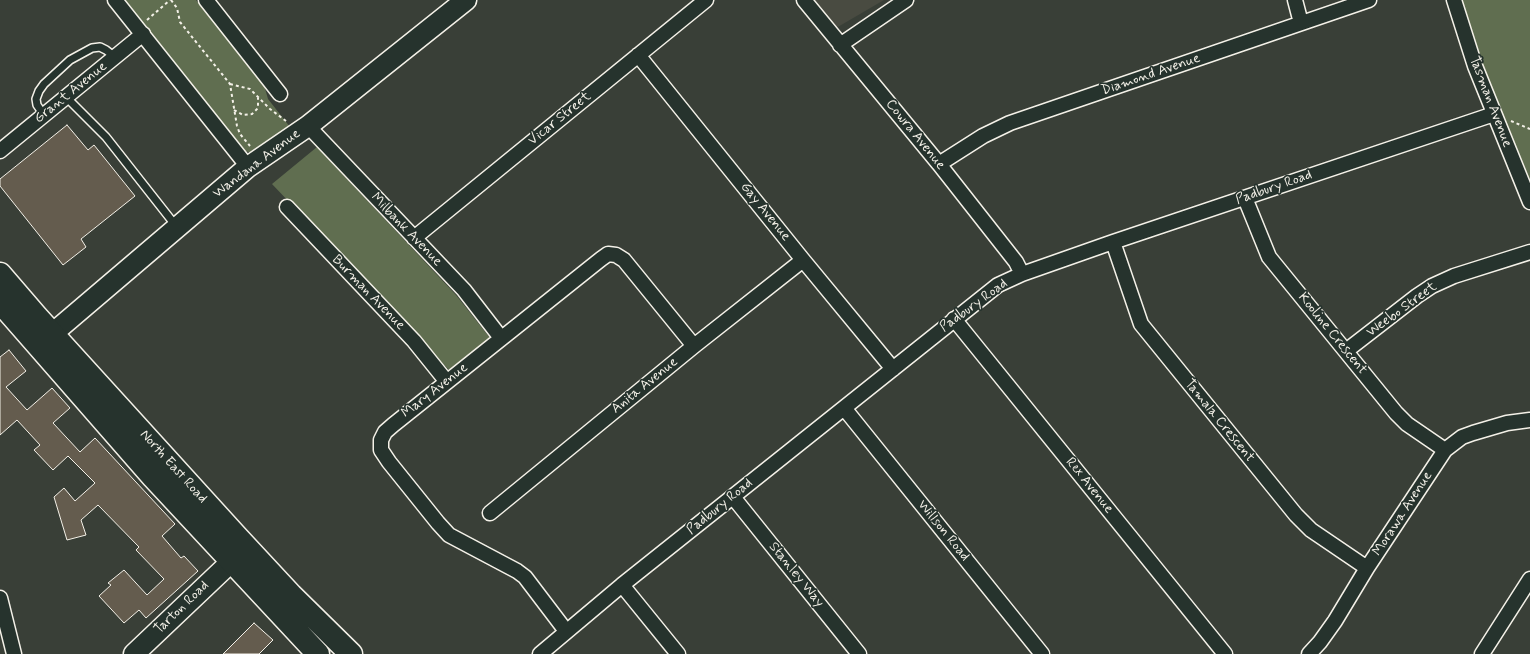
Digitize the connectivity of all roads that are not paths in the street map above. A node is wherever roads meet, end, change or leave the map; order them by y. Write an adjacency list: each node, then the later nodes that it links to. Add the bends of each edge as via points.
1 (115, 0): 11 (street)
2 (206, 0): 15 (street)
3 (466, 0): 19 (street, Wandana Avenue)
4 (706, 0): 13 (street, Vicar Street)
5 (804, 0): 12 (street, Cowra Avenue)
6 (906, 0): 12 (street)
7 (1295, 0): 10 (street)
8 (1369, 0): 10 (street, Diamond Avenue)
9 (1454, 0): 17 (street, Tasman Avenue, via 1465,38)
10 (1301, 23): 22 (street, Diamond Avenue, via 1010,123 983,136)
11 (143, 29): 14 (street, Grant Avenue); 21 (street)
12 (840, 45): 22 (street, Cowra Avenue)
13 (638, 54): 27 (street, Vicar Street); 30 (street, Gay Avenue)
14 (115, 58): 16 (street, Grant Avenue); 18 (lane, via 100,47 92,48 70,60 39,91 37,105)
15 (280, 94)
16 (66, 97): 18 (street, Grant Avenue); 26 (lane, via 106,138)
17 (1494, 114): 23 (street, Padbury Road); 24 (street, Tasman Avenue)
18 (44, 115): 20 (street, Grant Avenue)
19 (308, 126): 21 (street, Wandana Avenue); 27 (street, Milbank Avenue)
20 (0, 151)
21 (251, 159): 26 (street, Wandana Avenue)
22 (939, 164): 32 (street, Cowra Avenue, via 1016,262)
23 (1245, 198): 28 (street, Padbury Road); 38 (street, Kooline Crescent, via 1269,257)
24 (1530, 202)
25 (287, 207): 40 (street, Burman Avenue, via 414,341)
26 (178, 227): 36 (street, Wandana Avenue)
27 (414, 238): 35 (street, Milbank Avenue, via 464,290)
28 (1113, 242): 32 (street, Padbury Road); 48 (street, Tamala Crescent, via 1141,324 1296,515 1311,530)
29 (1530, 252): 38 (street, Weebo Street, via 1454,276 1432,286)
30 (803, 260): 37 (street, Anita Avenue); 39 (street, Gay Avenue)
31 (0, 274): 36 (highway, North East Road)
32 (1022, 274): 34 (street, Padbury Road, via 998,285)
33 (0, 302): 36 (highway, North East Road)
34 (954, 319): 39 (street, Padbury Road); 61 (street, Rex Avenue)
35 (501, 338): 37 (street, Mary Avenue, via 608,254 624,260); 40 (street, Mary Avenue)
36 (45, 340): 46 (highway, North East Road); 47 (highway, North East Road, via 153,477)
37 (694, 346): 45 (street, Anita Avenue)
38 (1346, 351): 43 (street, Kooline Crescent, via 1407,424)
39 (893, 369): 41 (street, Padbury Road)
40 (447, 382): 52 (street, Mary Avenue, via 385,432 381,440 381,450 449,535 525,577)
41 (844, 408): 44 (street, Padbury Road); 60 (street, Willson Road)
42 (1530, 420): 43 (street, Morawa Avenue, via 1507,423 1473,433 1462,437)
43 (1445, 450): 48 (street, Morawa Avenue)
44 (733, 497): 50 (street, Padbury Road); 59 (street, Stanley Way)
45 (490, 513)
46 (247, 547): 47 (highway); 56 (highway, North East Road)
47 (231, 562): 54 (street, Tarton Road); 55 (highway, North East Road)
48 (1367, 568): 62 (street, Morawa Avenue, via 1335,621)
49 (1530, 579): 63 (street)
50 (622, 585): 52 (street, Padbury Road); 58 (street)
51 (0, 598): 53 (street)
52 (566, 631): 57 (street, Padbury Road)
53 (14, 654)
54 (134, 654)
55 (318, 654)
56 (351, 654)
57 (540, 654)
58 (678, 654)
59 (859, 654)
60 (1042, 654)
61 (1225, 654)
62 (1309, 654)
63 (1482, 654)

